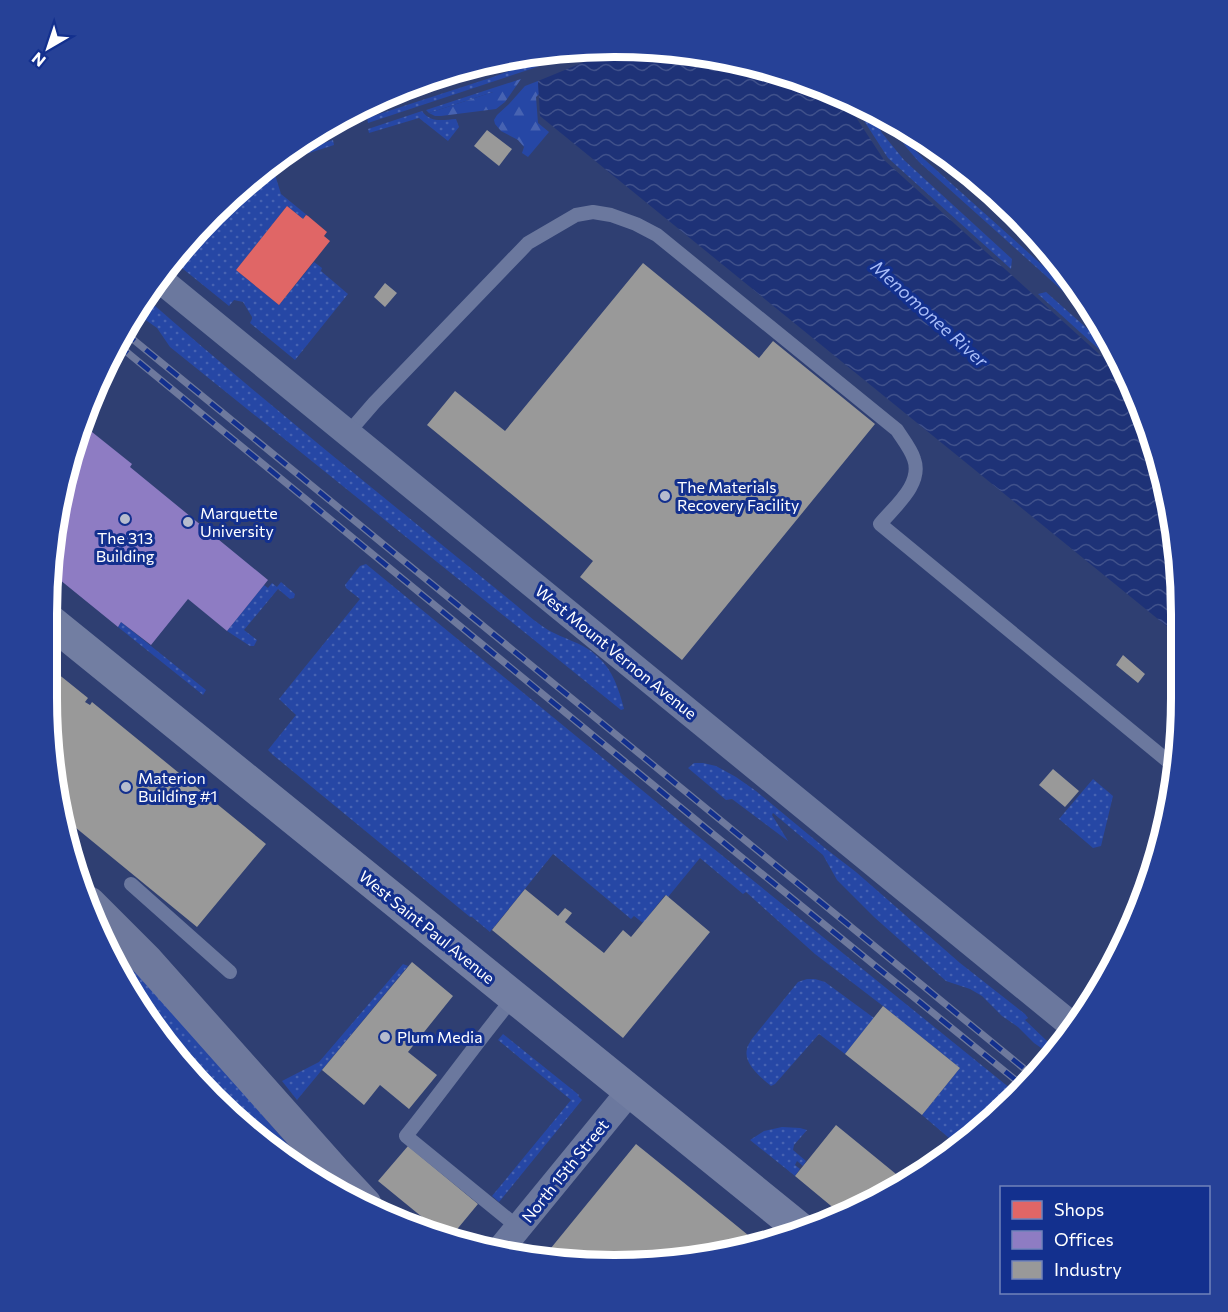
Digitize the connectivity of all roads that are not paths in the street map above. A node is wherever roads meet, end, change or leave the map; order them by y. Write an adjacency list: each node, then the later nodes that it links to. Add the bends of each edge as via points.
1 (166, 284): 2 (street, West Mount Vernon Avenue)
2 (348, 434): 4 (lane, via 528,243 576,215 593,212 636,224 657,235 897,430 914,458 916,474 911,487 880,524); 9 (street, West Mount Vernon Avenue)
3 (57, 627): 8 (street, West Saint Paul Avenue)
4 (1167, 761)
5 (131, 884): 7 (lane)
6 (99, 911): 11 (highway)
7 (230, 972)
8 (514, 997): 10 (street, West Saint Paul Avenue); 13 (lane, via 406,1136)
9 (1067, 1021)
10 (630, 1091): 12 (street, West Saint Paul Avenue); 13 (street, North 15th Street)
11 (350, 1188)
12 (795, 1224)
13 (519, 1227): 14 (street, North 15th Street)
14 (505, 1244)

